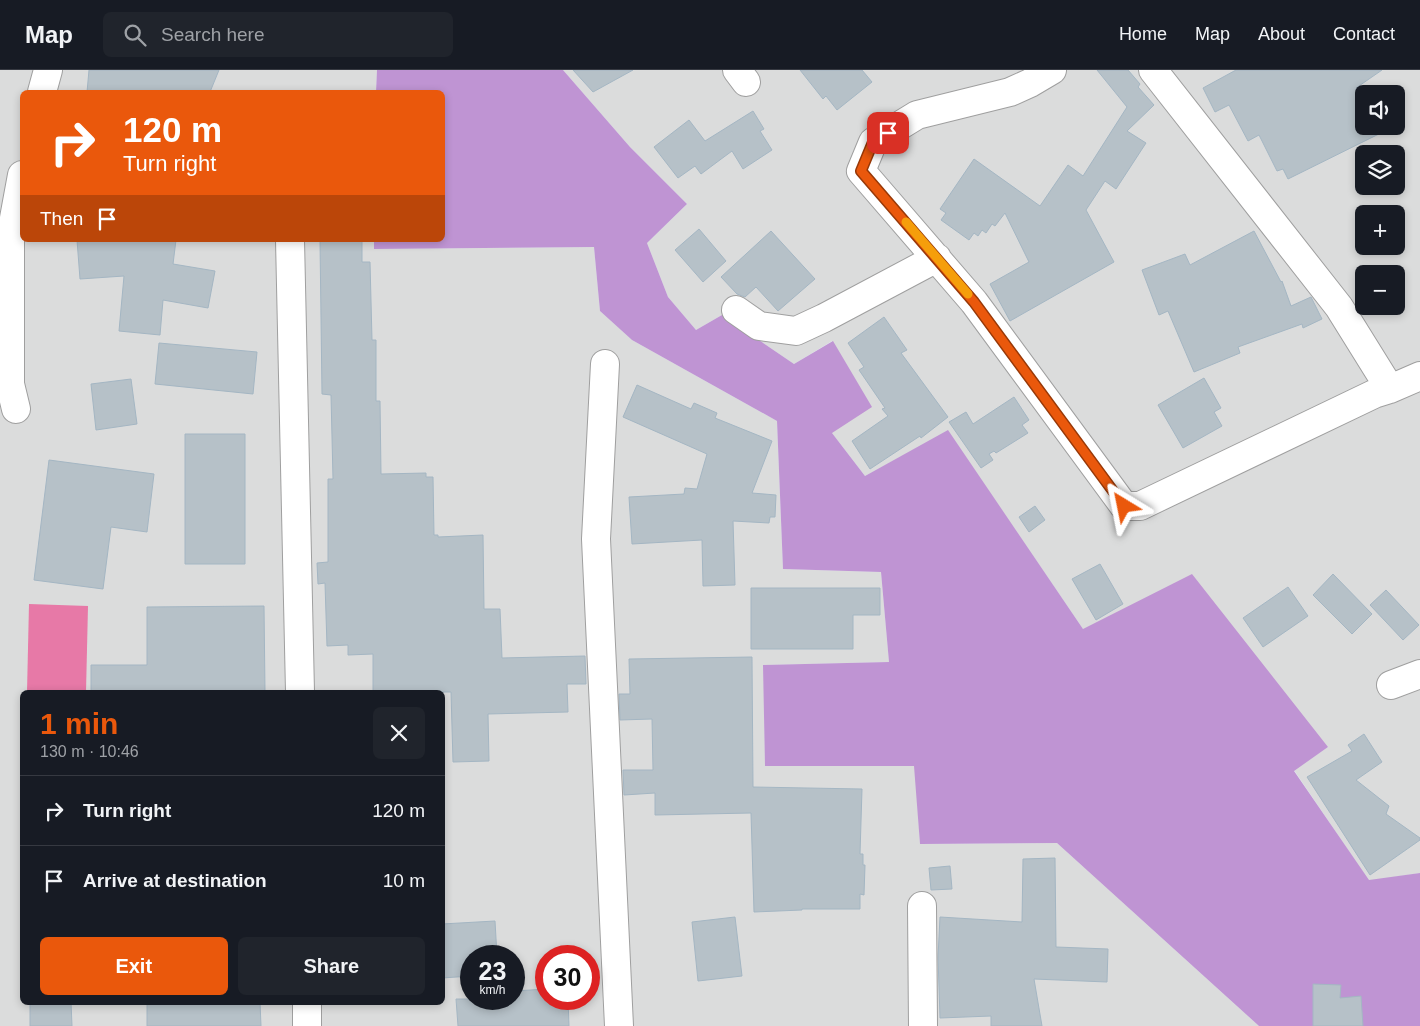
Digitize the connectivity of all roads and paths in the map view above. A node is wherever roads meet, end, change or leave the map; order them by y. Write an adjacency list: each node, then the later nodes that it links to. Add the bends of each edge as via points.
1 (48, 70): 4 (street)
2 (1052, 70): 7 (street, via 1010,92 917,115 873,142 861,171)
3 (1153, 70): 11 (street, via 1339,307)
4 (43, 90)
5 (16, 184): 12 (street, via 10,240 10,384)
6 (290, 242): 15 (street)
7 (937, 258): 8 (street, via 796,331 759,326); 11 (street, via 974,302 1124,506 1140,506)
8 (736, 310)
9 (606, 364): 19 (street, via 596,539)
10 (1420, 376): 11 (street)
11 (1390, 389)
12 (16, 409)
13 (1420, 674): 14 (street)
14 (1391, 685)
15 (300, 690)
16 (922, 906): 20 (street)
17 (307, 1005): 18 (street)
18 (307, 1026)
19 (619, 1026)
20 (923, 1026)

